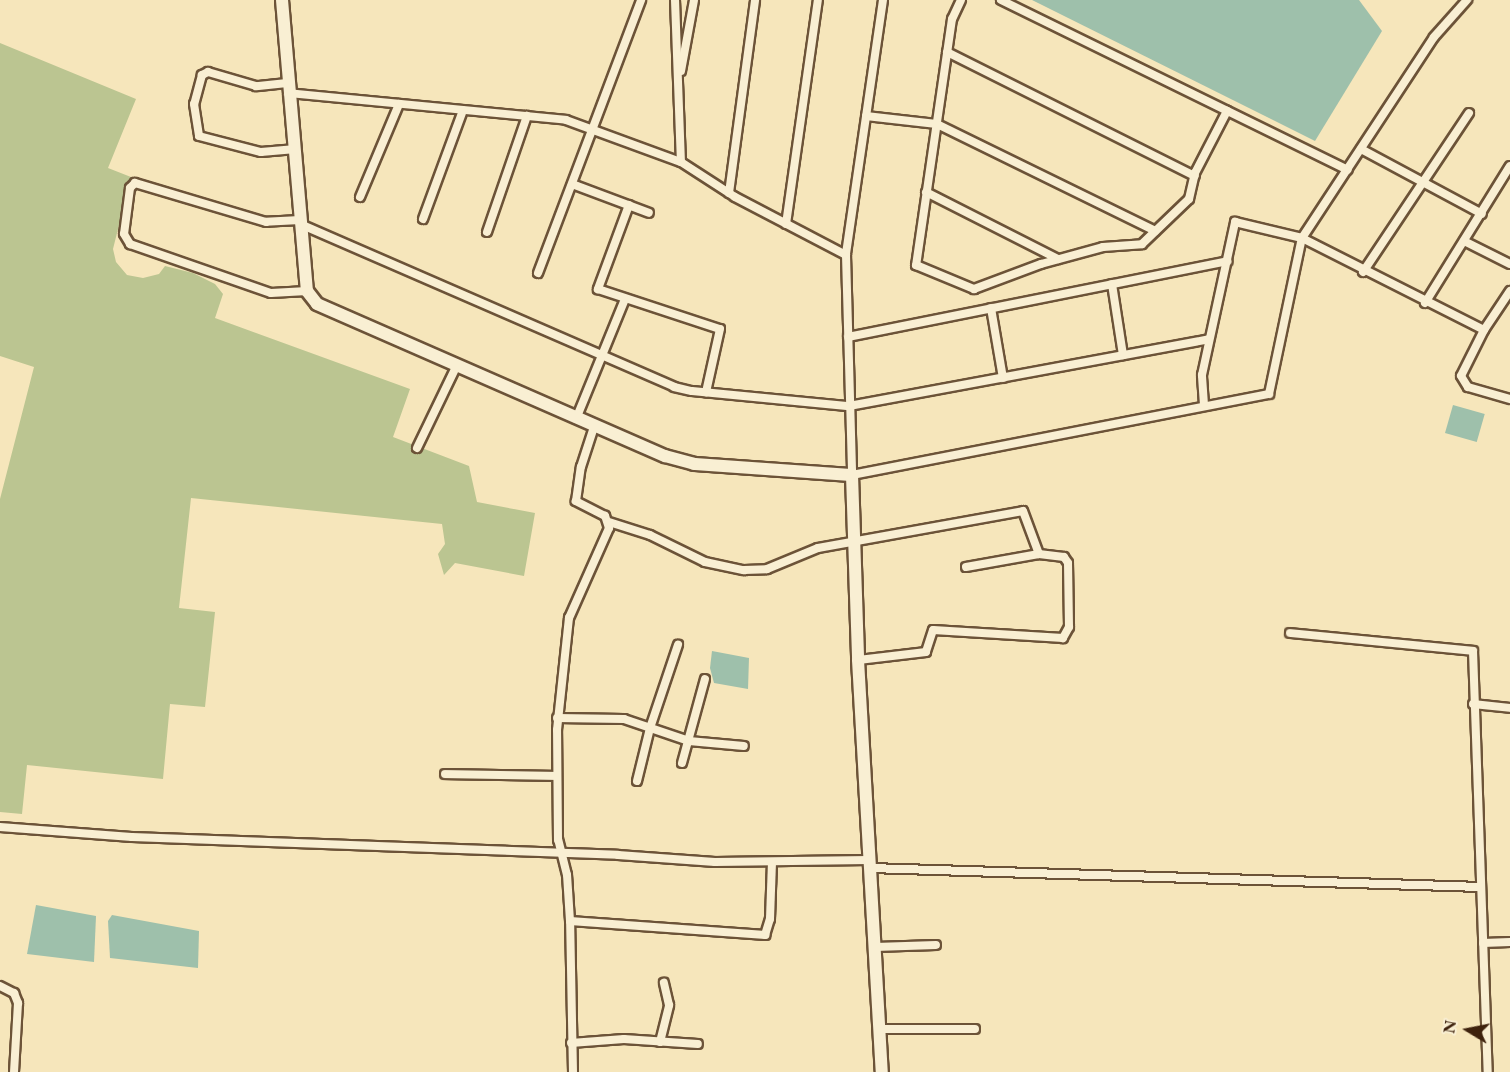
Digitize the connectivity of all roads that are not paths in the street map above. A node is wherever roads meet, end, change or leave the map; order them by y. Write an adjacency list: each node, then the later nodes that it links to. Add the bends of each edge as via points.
1 (282, 0): 13 (street)
2 (641, 0): 21 (street)
3 (675, 0): 12 (street)
4 (694, 0): 12 (street)
5 (755, 0): 31 (street)
6 (818, 0): 38 (street)
7 (883, 0): 19 (street)
8 (961, 0): 11 (street, via 952,19)
9 (1001, 0): 16 (street)
10 (1467, 0): 23 (street, via 1434,37)
11 (947, 52): 20 (street); 27 (street)
12 (678, 83): 24 (street)
13 (288, 88): 14 (street); 22 (street); 22 (street, via 256,86 205,73 194,104 196,132 261,152)
14 (399, 104): 15 (street); 32 (street)
15 (464, 110): 18 (street); 36 (street)
16 (1227, 111): 26 (street); 27 (street)
17 (1469, 113): 29 (street)
18 (527, 116): 21 (street, via 566,120); 40 (street)
19 (866, 116): 20 (street); 43 (street)
20 (937, 124): 30 (street); 39 (street)
21 (592, 129): 24 (street); 28 (street)
22 (293, 149): 37 (street)
23 (1361, 149): 26 (street); 29 (street)
24 (681, 162): 31 (street)
25 (1510, 166): 35 (street)
26 (1348, 170): 41 (street)
27 (1195, 176): 39 (street, via 1189,199)
28 (572, 184): 33 (street); 48 (street)
29 (1422, 184): 35 (street); 47 (street)
30 (927, 192): 44 (street); 44 (street, via 916,265 974,289)
31 (729, 193): 38 (street)
32 (360, 197)
33 (629, 205): 34 (street); 52 (street, via 598,289)
34 (649, 213)
35 (1482, 214): 42 (street)
36 (423, 219)
37 (300, 222): 50 (street); 50 (street, via 266,222 135,183 130,188 124,234 130,244 271,293); 59 (street)
38 (786, 224): 43 (street)
39 (1155, 231): 44 (street, via 1142,244 1103,247)
40 (487, 232)
41 (1302, 238): 45 (street, via 1235,222); 47 (street); 64 (street, via 1269,394)
42 (1464, 241): 46 (street); 53 (street)
43 (846, 255): 56 (street)
44 (1058, 259)
45 (1227, 261): 49 (street); 57 (street)
46 (1510, 264)
47 (1363, 272): 53 (street)
48 (538, 273)
49 (1112, 284): 54 (street); 58 (street)
50 (307, 291): 60 (street, via 327,310)
51 (1510, 291): 55 (street)
52 (625, 299): 59 (street); 62 (street, via 626,296 720,329)
53 (1425, 303): 55 (street)
54 (991, 309): 56 (street); 61 (street)
55 (1484, 330): 63 (street, via 1461,376 1463,382)
56 (848, 338): 65 (street)
57 (1209, 339): 58 (street); 64 (street, via 1202,375)
58 (1123, 355): 61 (street)
59 (602, 356): 62 (street, via 674,387); 66 (street)
60 (456, 367): 66 (street); 68 (street)
61 (1003, 378): 65 (street)
62 (706, 392): 65 (street)
63 (1510, 399)
64 (1204, 405): 69 (street)
65 (849, 406): 69 (street)
66 (576, 419): 67 (street)
67 (594, 427): 69 (street, via 694,464); 70 (street, via 580,467 576,501)
68 (417, 448)
69 (852, 475): 71 (street)
70 (609, 522): 71 (street, via 705,562 744,570 767,569 819,548); 80 (street, via 601,552 569,618)
71 (853, 543): 72 (street, via 1023,512); 76 (street)
72 (1039, 554): 73 (street); 76 (street, via 1064,557 1068,562 1069,627 1063,638 933,630 926,652)
73 (966, 567)
74 (1290, 633): 78 (street, via 1473,651)
75 (678, 645): 81 (street)
76 (858, 660): 91 (street)
77 (705, 679): 82 (street)
78 (1473, 704): 79 (street); 92 (street)
79 (1510, 708)
80 (557, 718): 81 (street, via 624,719); 86 (street)
81 (650, 728): 82 (street); 87 (street)
82 (689, 741): 83 (street); 84 (street)
83 (744, 746)
84 (682, 763)
85 (445, 774): 86 (street)
86 (556, 776): 89 (street)
87 (637, 781)
88 (0, 827): 89 (street, via 132,837)
89 (561, 855): 90 (street); 93 (street)
90 (772, 862): 91 (street); 93 (street, via 770,919 765,935)
91 (870, 864): 92 (street); 97 (street)
92 (1480, 887): 95 (street)
93 (570, 921): 103 (street)
94 (1510, 942): 95 (street)
95 (1483, 943): 108 (street)
96 (936, 945): 97 (street)
97 (875, 947): 100 (street)
98 (664, 983): 102 (street, via 669,1005)
99 (0, 986): 105 (street, via 14,993 18,1003)
100 (880, 1029): 101 (street); 107 (street)
101 (975, 1029)
102 (660, 1042): 103 (street, via 624,1039); 104 (street)
103 (572, 1043): 106 (street)
104 (698, 1044)
105 (14, 1072)
106 (573, 1072)
107 (882, 1072)
108 (1488, 1072)

